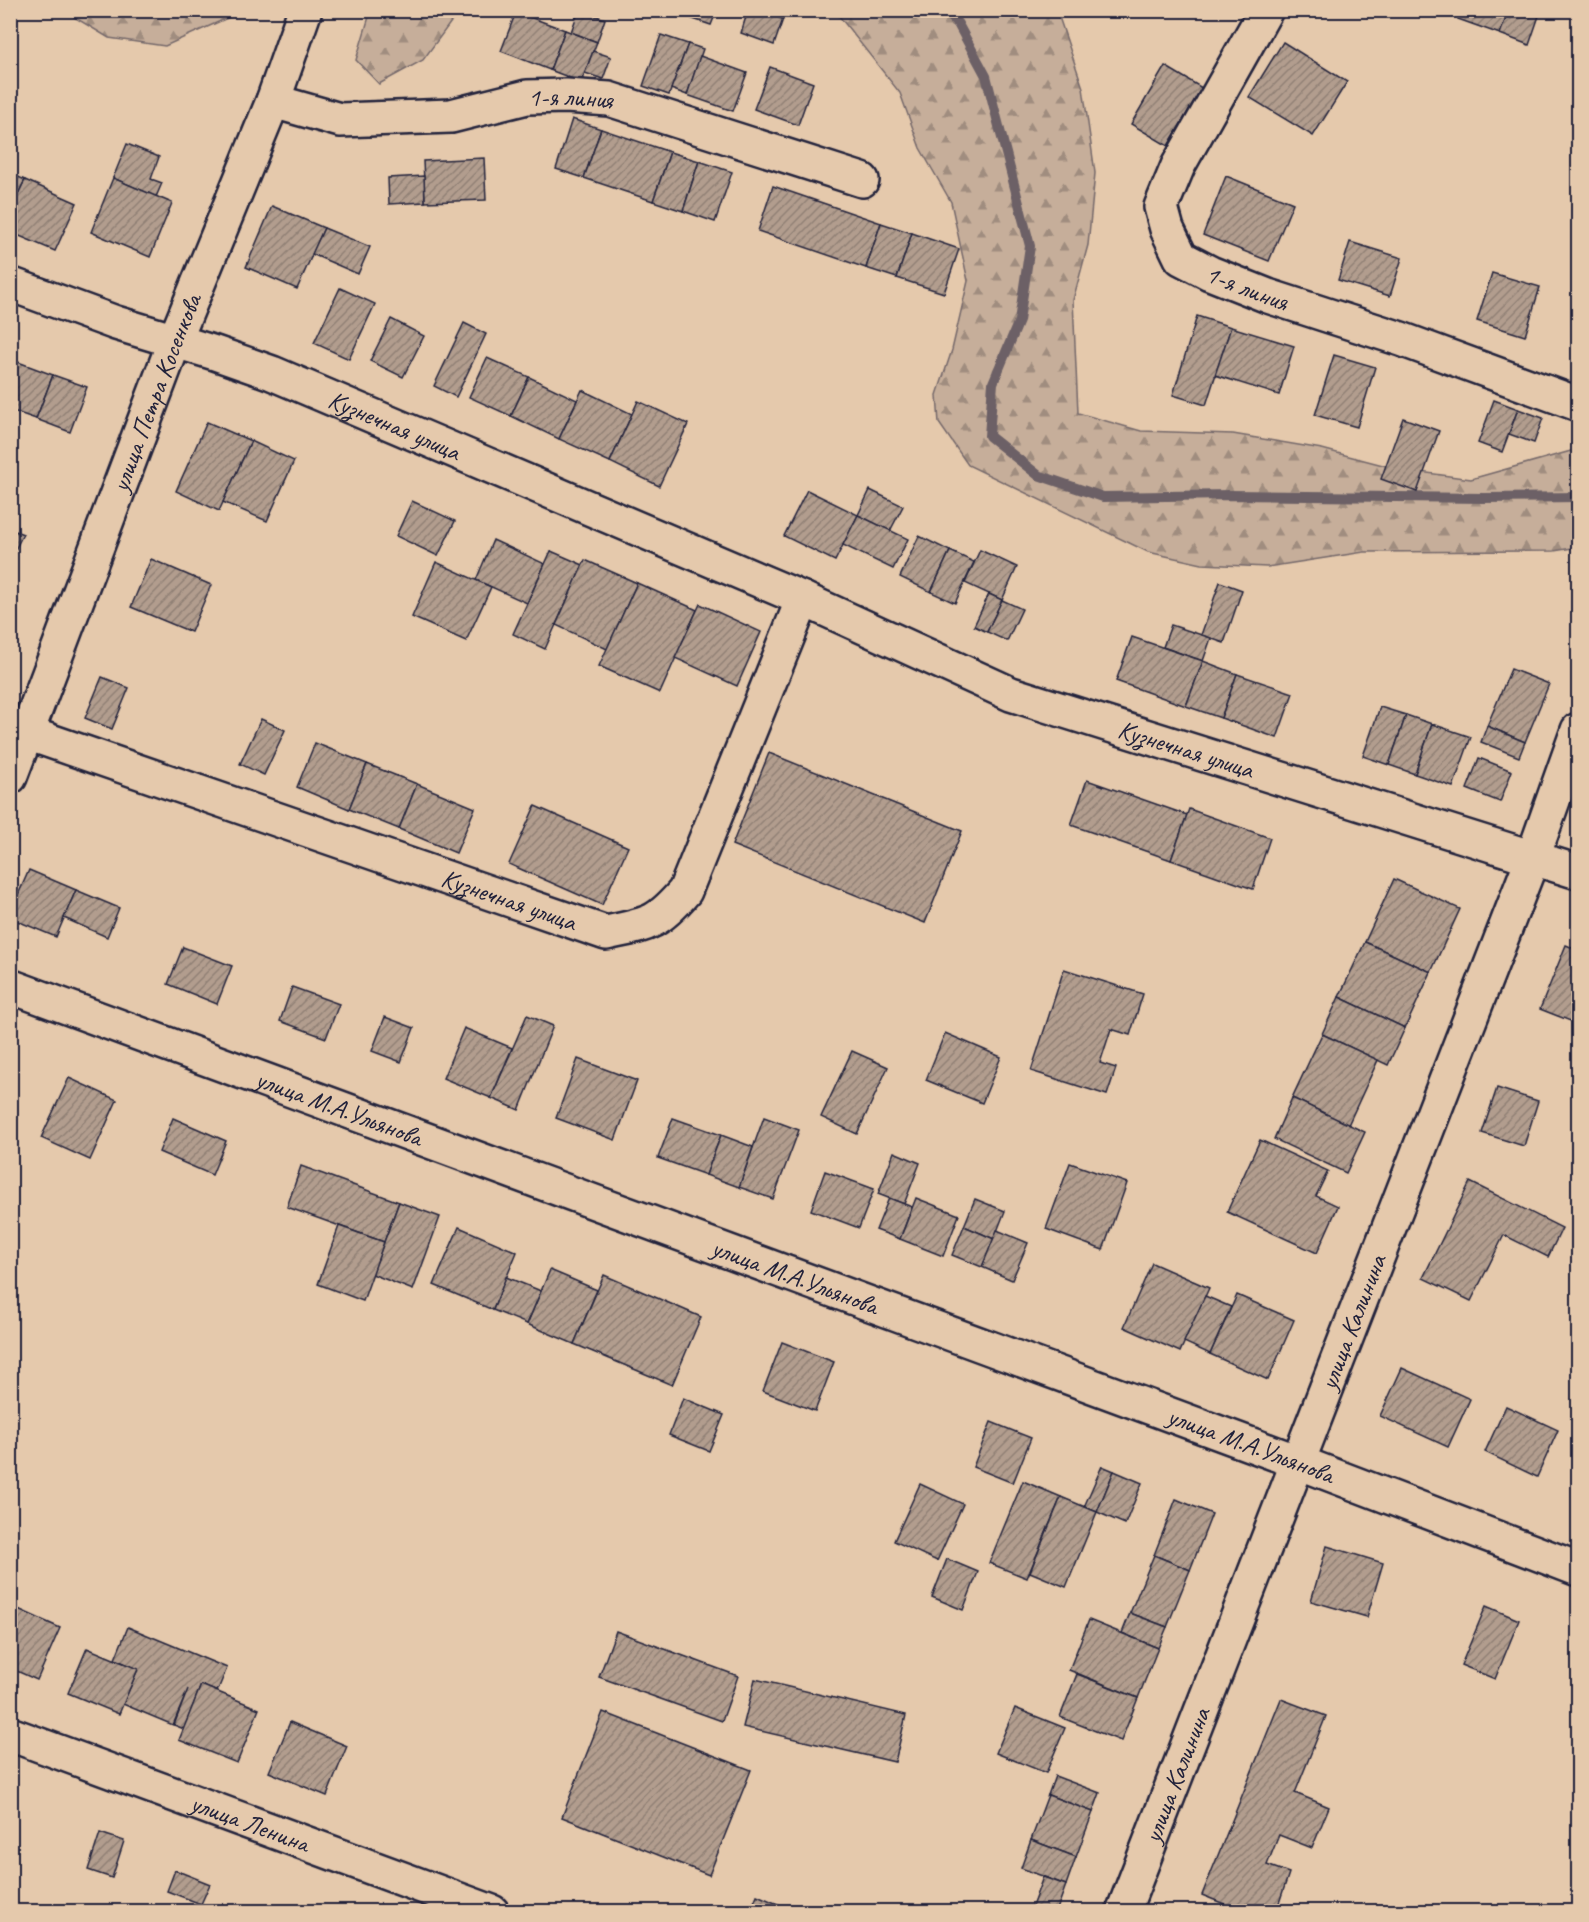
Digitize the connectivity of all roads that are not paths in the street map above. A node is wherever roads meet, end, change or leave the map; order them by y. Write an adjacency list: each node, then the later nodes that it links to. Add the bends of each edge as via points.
1 (305, 10): 3 (street, улица Петра Косенкова)
2 (1266, 10): 7 (street, 1-я линия, via 1178,166 1161,207 1181,258 1268,296 1401,339)
3 (273, 101): 4 (street, 1-я линия, via 351,120 451,116 527,97 609,99); 6 (street, улица Петра Косенкова)
4 (862, 180)
5 (10, 285): 6 (street, Кузнечная улица)
6 (175, 340): 8 (street, Кузнечная улица, via 272,373); 10 (street, улица Петра Косенкова)
7 (1578, 404)
8 (803, 599): 10 (street, Кузнечная улица, via 685,891 668,912 648,924 606,933); 12 (street, Кузнечная улица, via 1011,694)
9 (1578, 730): 12 (street, улица Калинина)
10 (27, 734): 11 (street, улица Петра Косенкова)
11 (10, 777)
12 (1533, 857): 13 (street, Кузнечная улица); 15 (street, улица Калинина)
13 (1578, 872)
14 (10, 986): 15 (street, улица М.А.Ульянова)
15 (1298, 1462): 16 (street, улица М.А.Ульянова); 19 (street, улица Калинина)
16 (1578, 1569)
17 (10, 1734): 18 (street, улица Ленина)
18 (492, 1911)
19 (1123, 1911)

